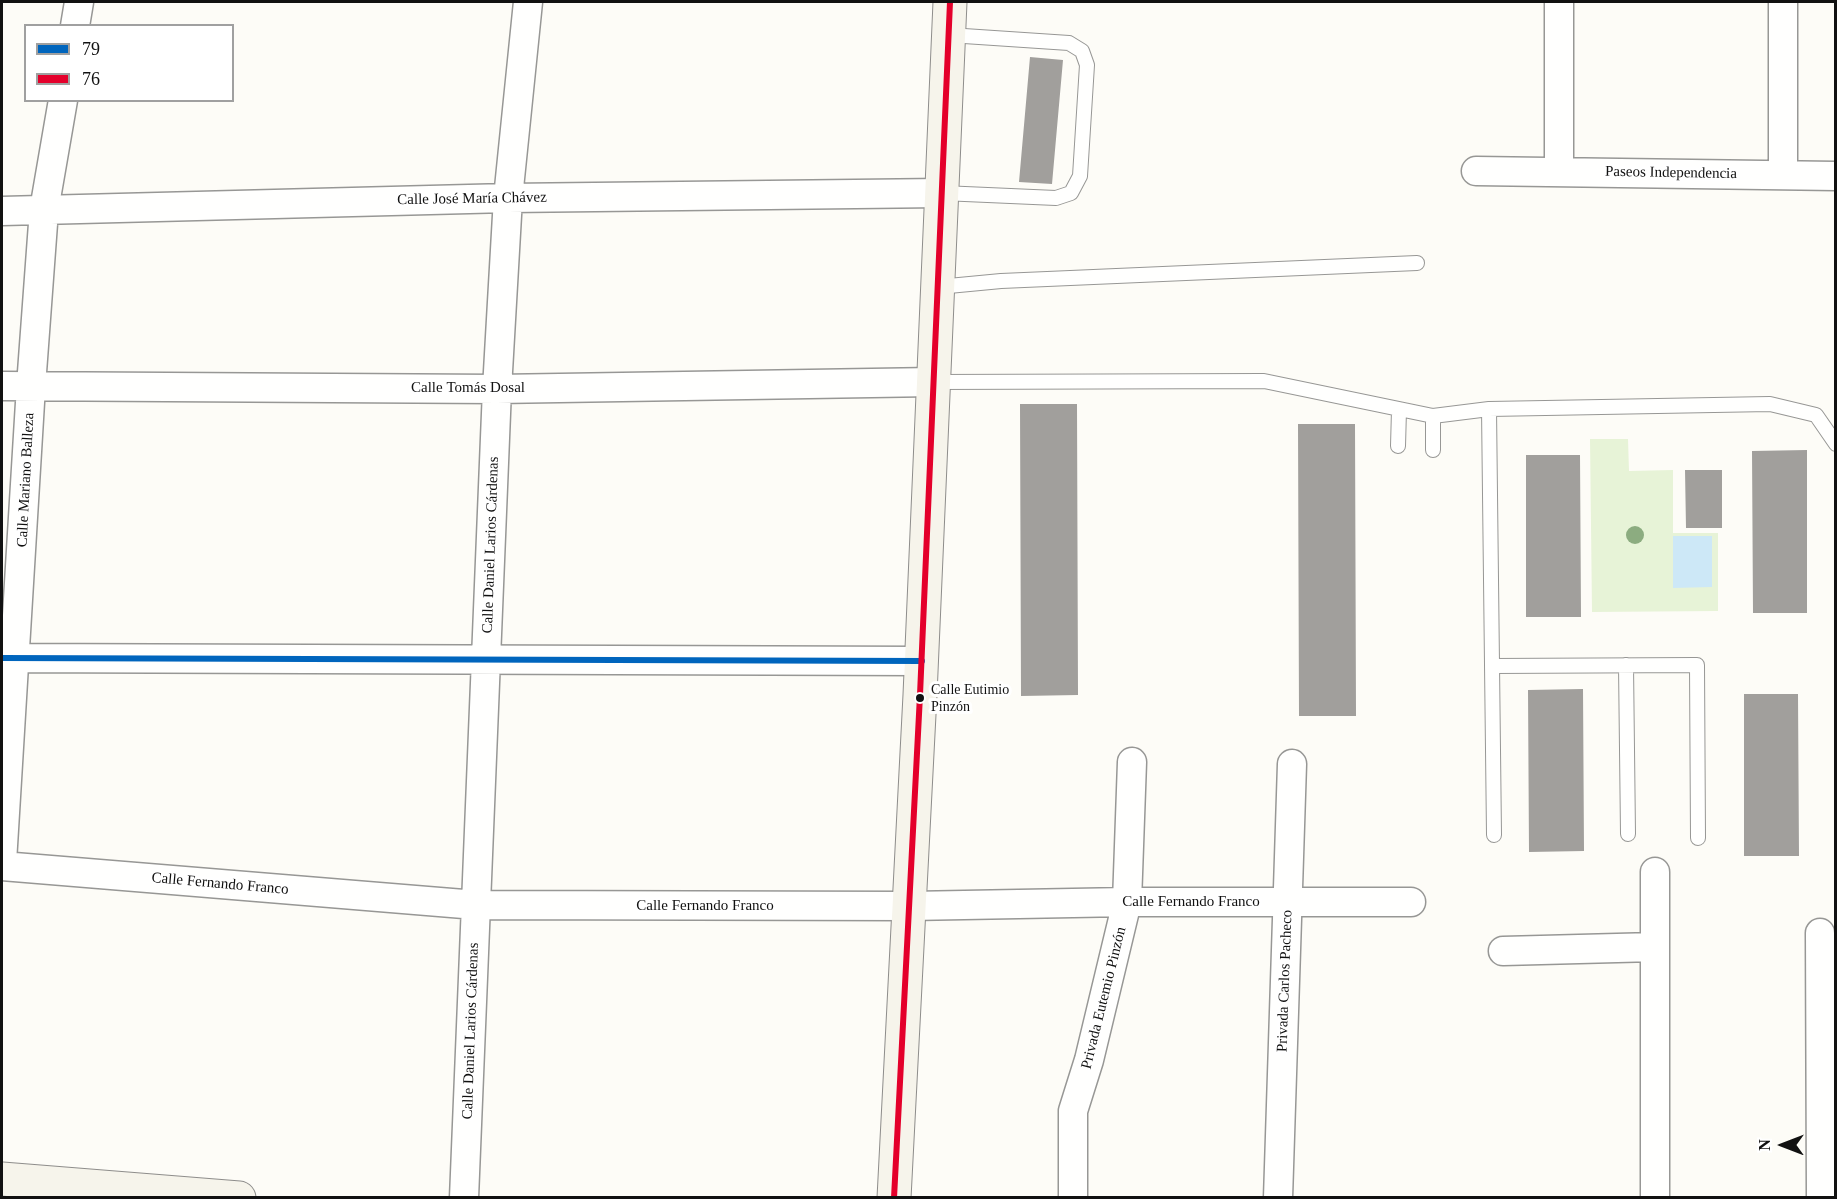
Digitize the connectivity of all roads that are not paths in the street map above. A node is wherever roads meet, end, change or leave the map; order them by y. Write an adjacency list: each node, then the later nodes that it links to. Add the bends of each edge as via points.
1 (79, 2): 6 (street)
2 (528, 2): 14 (street, Calle Daniel Larios Cárdenas)
3 (950, 2): 7 (street)
4 (1559, 2): 10 (street)
5 (1783, 2): 11 (street)
6 (75, 24)
7 (949, 34): 13 (street); 13 (lane, via 1069,43 1082,51 1088,64 1080,176 1071,193 1056,198)
8 (63, 102): 15 (street, Calle Mariano Balleza)
9 (1476, 171): 10 (street, Paseos Independencia)
10 (1559, 172): 11 (street, Paseos Independencia)
11 (1783, 175): 12 (street, Paseos Independencia)
12 (1836, 176)
13 (942, 193): 14 (street, Calle José María Chávez); 18 (street)
14 (508, 198): 15 (street, Calle José María Chávez); 22 (street, Calle Daniel Larios Cárdenas)
15 (45, 210): 16 (street, Calle José María Chávez); 21 (street, Calle Mariano Balleza)
16 (2, 211)
17 (1417, 263): 18 (lane)
18 (938, 286): 19 (street)
19 (934, 382): 22 (street, Calle Tomás Dosal); 24 (lane, via 1264,381); 31 (street)
20 (2, 386): 21 (street, Calle Tomás Dosal)
21 (31, 386): 22 (street, Calle Tomás Dosal); 29 (street, Calle Mariano Balleza)
22 (497, 389): 30 (street, Calle Daniel Larios Cárdenas)
23 (1489, 409): 25 (lane); 26 (lane, via 1770,404 1816,415); 33 (lane)
24 (1399, 410): 25 (lane); 27 (lane)
25 (1433, 416): 28 (lane)
26 (1836, 444)
27 (1398, 446)
28 (1433, 450)
29 (8, 658): 30 (street); 39 (street, Calle Mariano Balleza)
30 (486, 660): 31 (street); 45 (street, Calle Daniel Larios Cárdenas)
31 (922, 661): 46 (street)
32 (1626, 665): 33 (lane); 37 (lane); 38 (lane, via 1697,665)
33 (1493, 666): 36 (lane)
34 (1132, 762): 42 (street, Privada Eutemio Pinzón)
35 (1292, 764): 43 (street, Privada Carlos Pacheco)
36 (1494, 834)
37 (1628, 834)
38 (1698, 838)
39 (2, 862)
40 (2, 866): 45 (street, Calle Fernando Franco)
41 (1655, 872): 48 (street)
42 (1127, 902): 43 (street, Calle Fernando Franco); 46 (street, Calle Fernando Franco); 54 (street, Privada Eutemio Pinzón, via 1074,1111)
43 (1288, 902): 44 (street, Calle Fernando Franco); 55 (street, Privada Carlos Pacheco)
44 (1411, 902)
45 (476, 905): 46 (street, Calle Fernando Franco); 52 (street, Calle Daniel Larios Cárdenas)
46 (910, 906): 53 (street)
47 (1820, 933): 57 (street)
48 (1655, 947): 49 (street); 56 (street)
49 (1503, 951)
50 (2, 1179): 51 (street)
51 (238, 1197)
52 (464, 1197)
53 (894, 1197)
54 (1073, 1197)
55 (1278, 1197)
56 (1655, 1197)
57 (1821, 1197)

